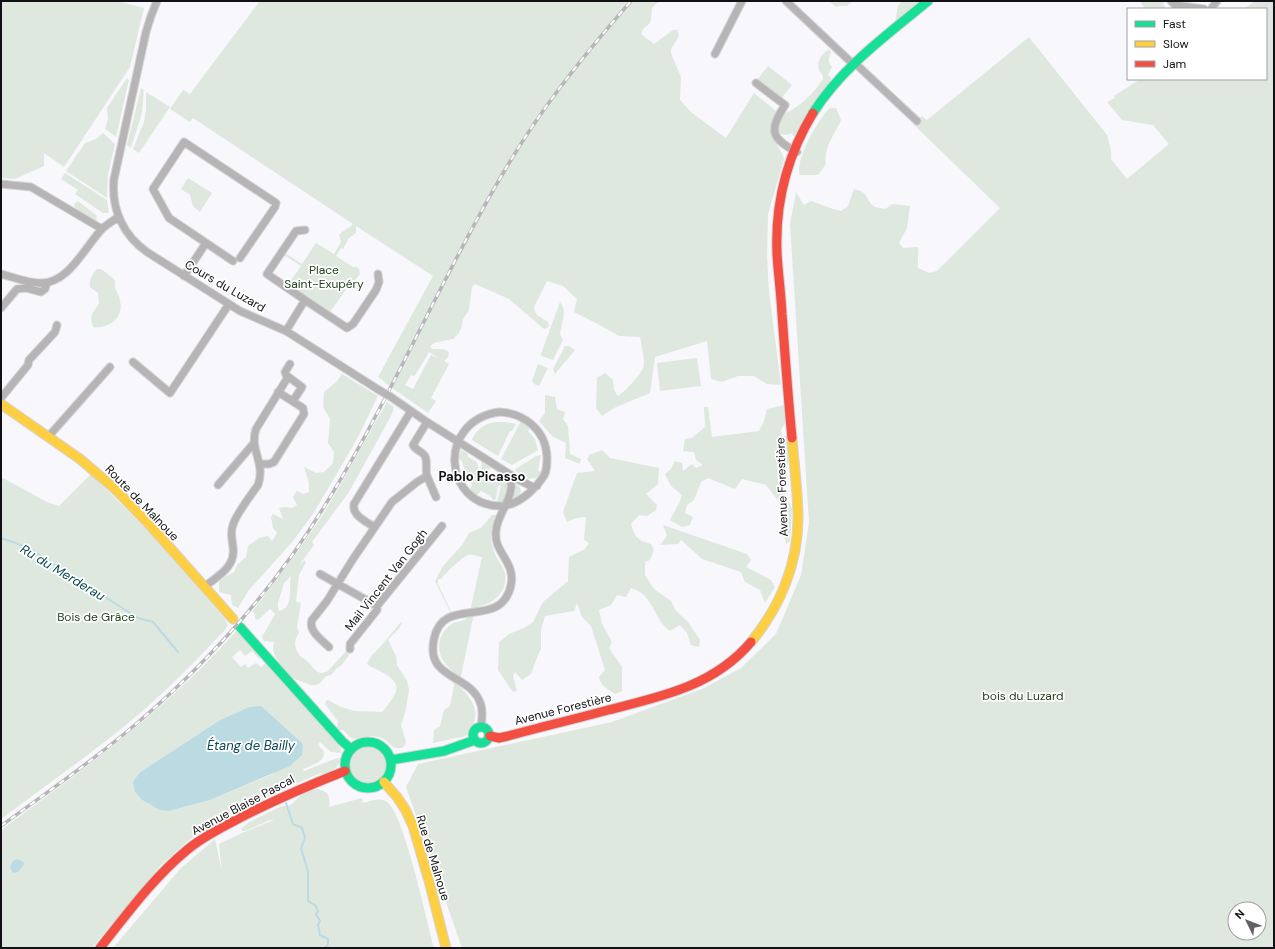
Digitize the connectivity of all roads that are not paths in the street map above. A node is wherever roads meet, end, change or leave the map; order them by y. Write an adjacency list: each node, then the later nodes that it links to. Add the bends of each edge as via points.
1 (157, 1): 14 (street, Cours du Luzard, via 146,32 115,173 114,196)
2 (742, 1): 8 (street)
3 (786, 1): 9 (street)
4 (928, 1): 9 (street)
5 (936, 1): 9 (street)
6 (1170, 1): 7 (street, via 1175,5)
7 (1197, 8)
8 (715, 54)
9 (855, 65): 11 (street); 12 (street, Avenue Forestière, via 820,109)
10 (756, 83): 12 (street, via 785,105 777,117 774,131 779,142)
11 (916, 121)
12 (795, 151): 62 (street, Avenue Forestière, via 780,204 777,244 798,515 793,563 779,600 759,632 742,651 716,673 689,687 651,700 508,736)
13 (1, 184): 15 (street, via 31,187)
14 (119, 217): 15 (street); 22 (street, Cours du Luzard, via 126,231 138,245)
15 (102, 229): 23 (street, via 66,273)
16 (305, 230): 24 (street, via 296,231 267,274)
17 (206, 243): 18 (street, via 169,218 153,189 184,142 276,203); 19 (street); 22 (street)
18 (240, 258)
19 (232, 261)
20 (1, 274): 23 (street)
21 (378, 274): 24 (street, via 376,290 353,324 347,328)
22 (184, 276): 25 (street, Cours du Luzard)
23 (46, 283): 26 (street, via 45,289 41,292 26,288 18,289)
24 (305, 300): 28 (street)
25 (229, 304): 28 (street, Cours du Luzard); 29 (street, via 170,393)
26 (1, 308)
27 (57, 325): 34 (street, via 55,332 29,360 28,365)
28 (286, 331): 37 (street, Cours du Luzard, bridge)
29 (133, 362)
30 (290, 364): 32 (street, via 285,372)
31 (110, 367): 39 (street)
32 (288, 377): 33 (street); 35 (street, via 302,386)
33 (278, 392): 35 (street); 41 (street, via 256,429)
34 (1, 398)
35 (293, 402): 42 (street, via 303,408 304,414 274,462)
36 (1, 404): 39 (street, Route de Malnoue)
37 (411, 411): 38 (street, Cours du Luzard); 52 (street, via 354,504 355,513)
38 (427, 422): 40 (street, Cours du Luzard); 44 (street, via 413,445 426,459)
39 (48, 437): 55 (street, Route de Malnoue, via 80,459 115,489)
40 (458, 441): 43 (street, Cours du Luzard); 47 (street, via 468,426 484,416 506,413 525,419 537,429 547,451 546,469); 50 (street, via 455,467 465,489 486,504)
41 (254, 443): 42 (street); 46 (street)
42 (260, 464): 55 (street, via 258,485 233,524 233,560)
43 (509, 474): 45 (street, Cours du Luzard); 50 (street, via 511,489)
44 (427, 476): 48 (street); 52 (street, via 395,498)
45 (519, 480): 47 (street, Cours du Luzard, via 533,487); 49 (street, via 526,490)
46 (218, 485)
47 (538, 486): 49 (street)
48 (436, 497)
49 (521, 499): 50 (street)
50 (506, 506): 61 (street, via 498,522 495,539 511,570 509,592 501,603 491,610 459,613 448,618 435,634 433,644 433,653 441,669 477,695 482,706)
51 (442, 526): 56 (street, Mail Vincent Van Gogh)
52 (374, 527): 54 (street)
53 (320, 574): 54 (street)
54 (338, 584): 56 (street); 59 (street, via 311,623 312,630)
55 (204, 587): 57 (street, Route de Malnoue)
56 (376, 606): 60 (street, Mail Vincent Van Gogh, via 377,610 350,644)
57 (233, 619)
58 (240, 627): 64 (street)
59 (329, 647)
60 (350, 649)
61 (481, 727): 62 (street, via 486,728); 63 (street, via 474,730)
62 (490, 736): 63 (street, via 485,743)
63 (475, 740): 65 (street, via 445,750)
64 (351, 749): 65 (street, via 364,742 371,742 384,748); 66 (street, via 346,756)
65 (391, 760): 67 (street, via 390,772)
66 (345, 771): 67 (street, via 352,783 365,789 379,786); 68 (street, Avenue Blaise Pascal, via 254,810 209,834 188,849 151,886)
67 (384, 782): 69 (street, Rue de Malnoue, via 405,809 413,826)
68 (100, 948)
69 (446, 948)

